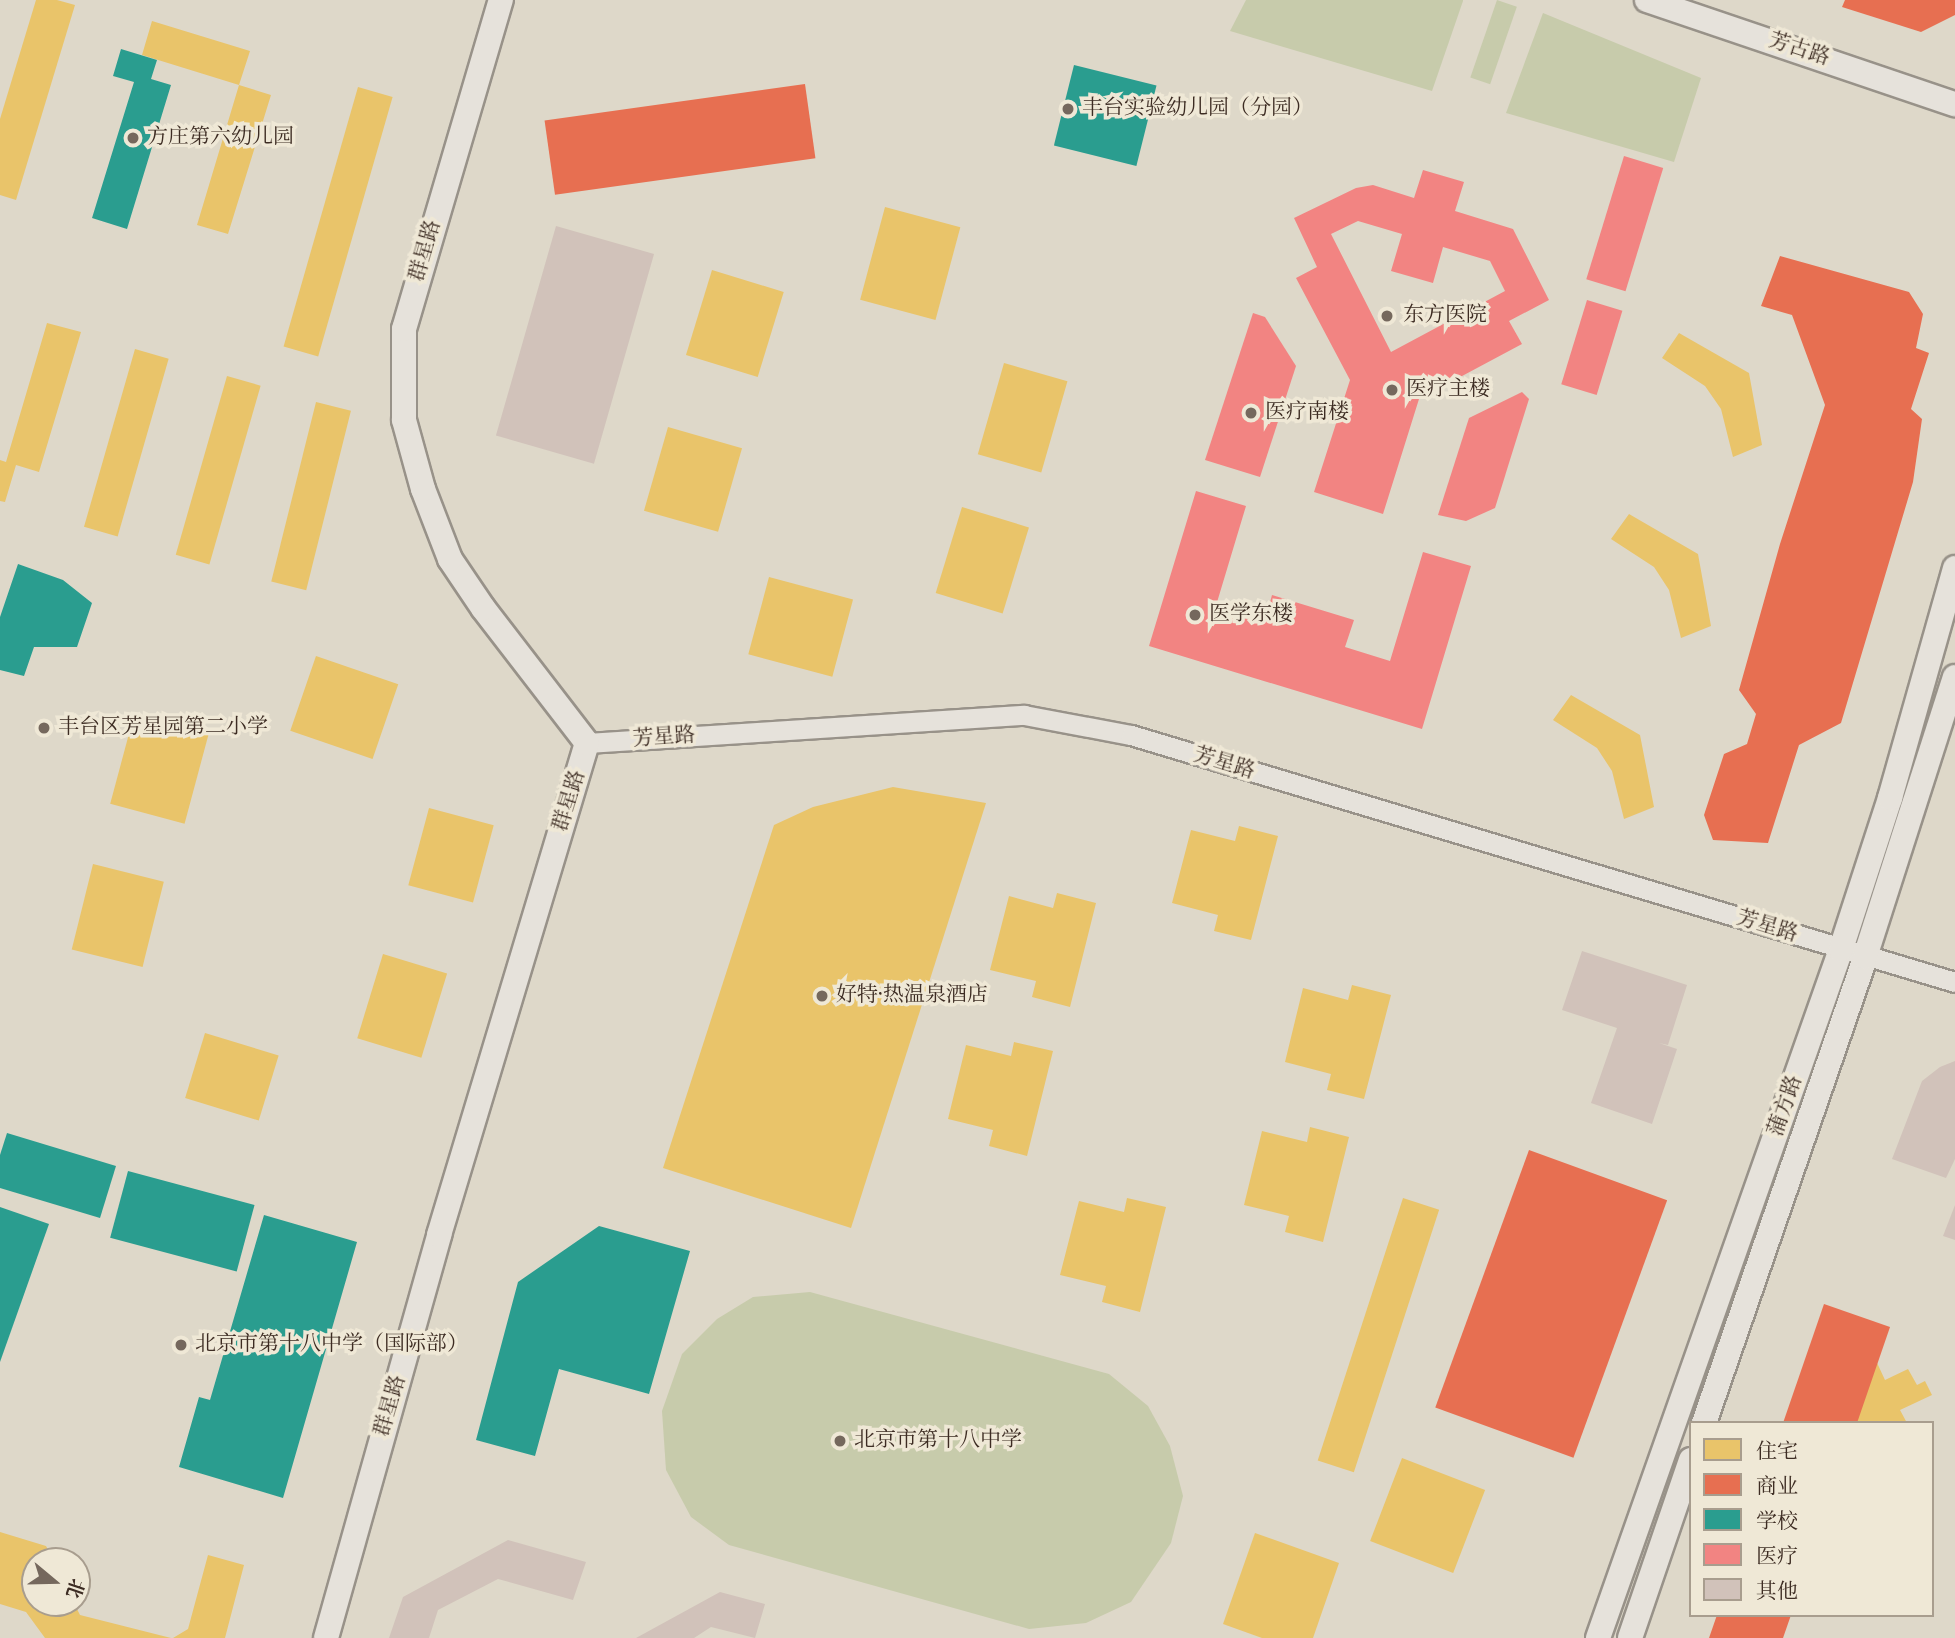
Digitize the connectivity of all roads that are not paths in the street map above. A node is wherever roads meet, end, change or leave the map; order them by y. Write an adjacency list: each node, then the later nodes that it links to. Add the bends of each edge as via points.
1 (501, 0): 6 (street, 群星路, via 404,329 404,421 450,559)
2 (1647, 0): 3 (street, 芳古路)
3 (1954, 102)
4 (1955, 568): 7 (street, 蒲方路, via 1890,798)
5 (1955, 677): 8 (street, 蒲方路)
6 (587, 743): 7 (street, 芳星路, via 1024,715 1130,735); 12 (street, 群星路, via 439,1235)
7 (1841, 949): 8 (street, 芳星路); 13 (street, 蒲方路)
8 (1865, 957): 9 (street); 10 (street, 蒲方路)
9 (1955, 982)
10 (1705, 1421)
11 (1689, 1466): 14 (street)
12 (326, 1638)
13 (1598, 1638)
14 (1630, 1638)

